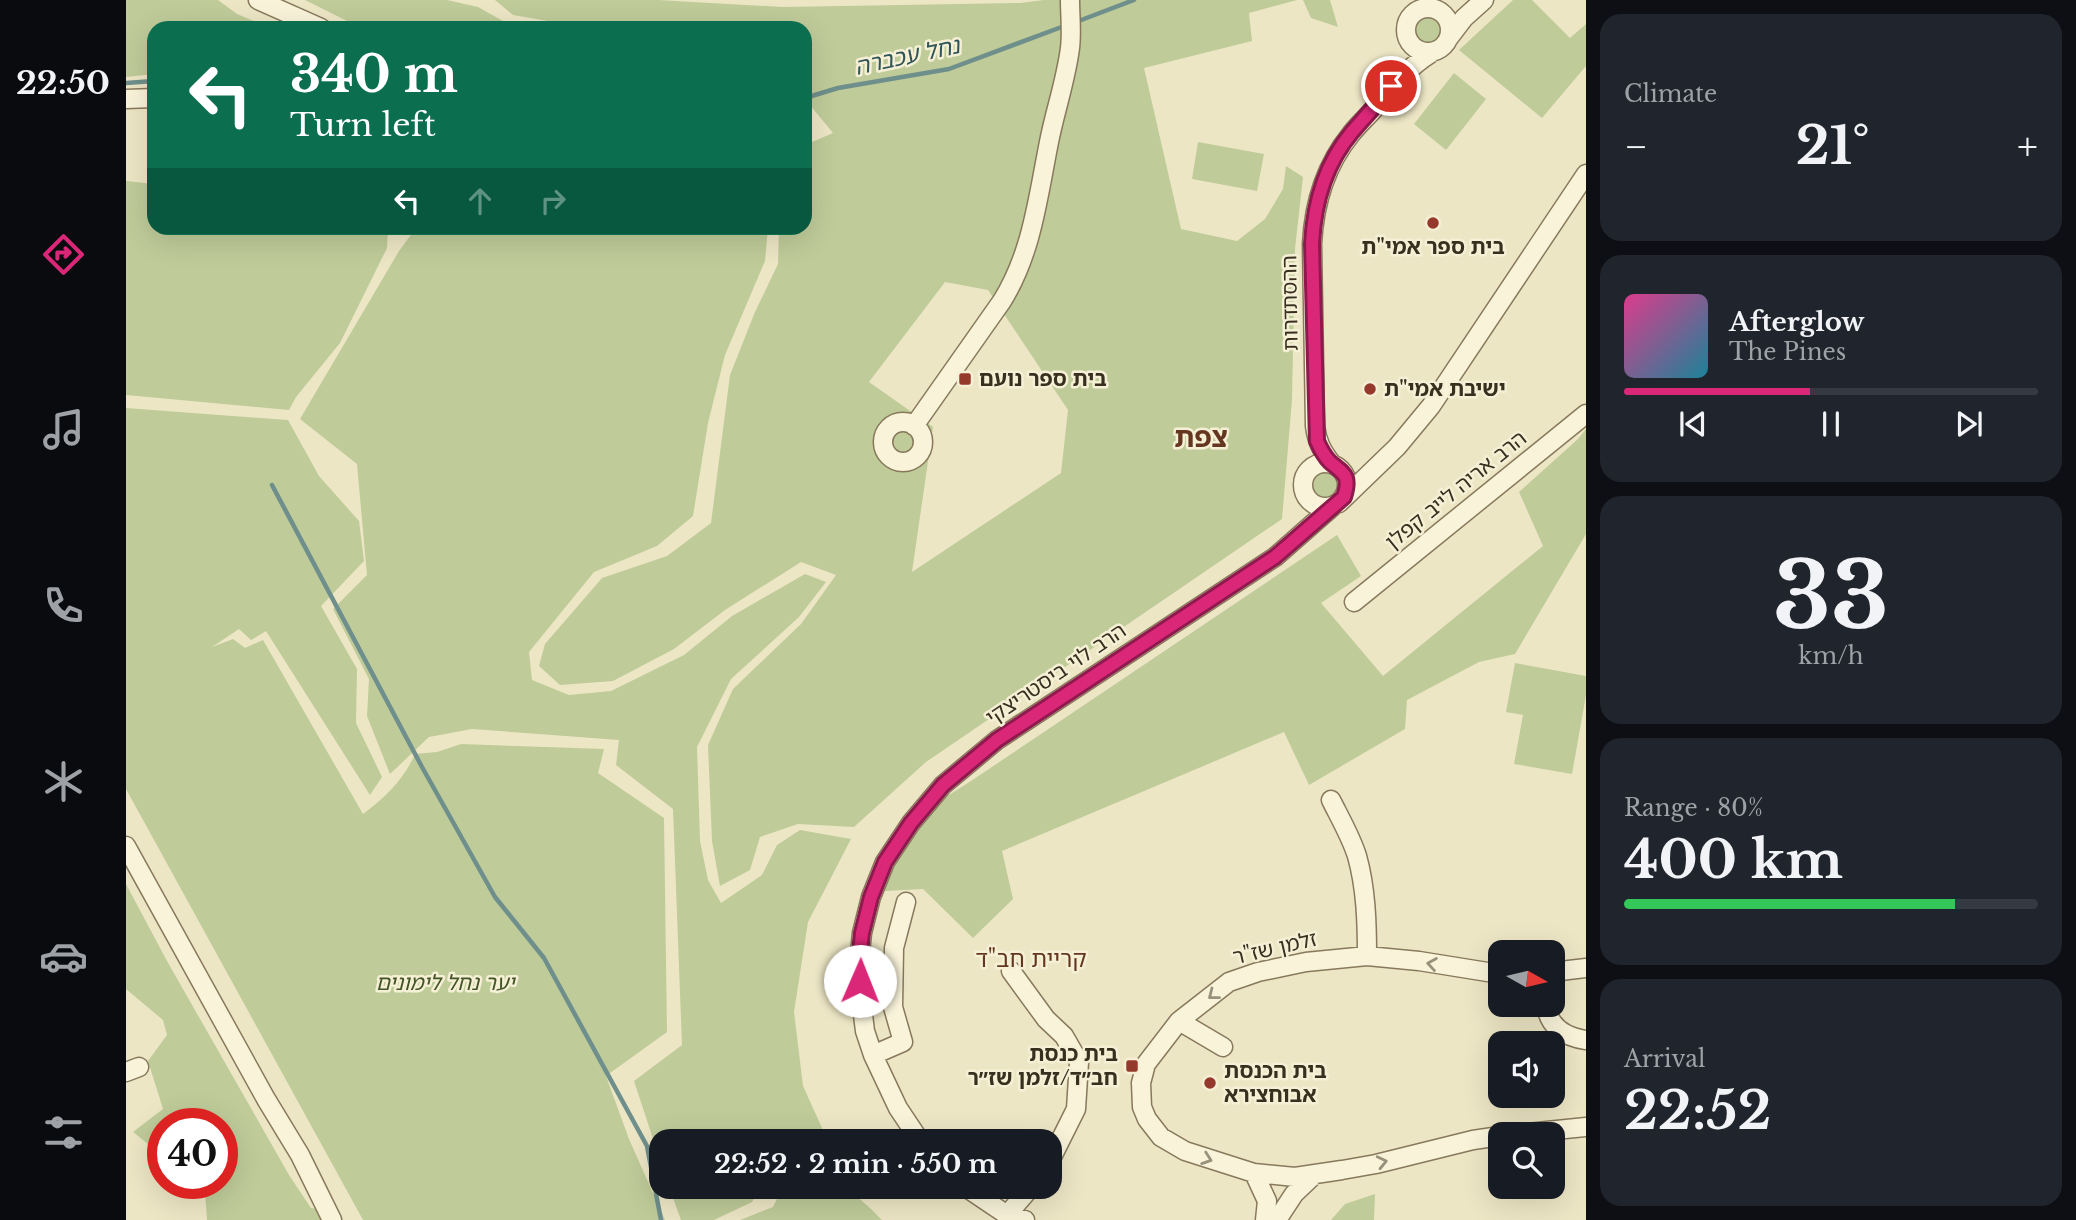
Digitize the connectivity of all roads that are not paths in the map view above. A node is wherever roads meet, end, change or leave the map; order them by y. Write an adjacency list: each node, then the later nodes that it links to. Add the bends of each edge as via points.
1 (258, 0): 6 (street)
2 (1070, 0): 16 (street, via 1068,60 1023,262 1002,301)
3 (1403, 0): 7 (street)
4 (1483, 0): 5 (street, via 1450,12); 8 (street)
5 (1430, 6): 7 (street, via 1410,16); 8 (street, via 1447,18)
6 (305, 21)
7 (1407, 31): 9 (street, via 1417,51); 10 (street, ההסתדרות, via 1403,62)
8 (1448, 39): 9 (street)
9 (1431, 53): 10 (street, ההסתדרות)
10 (1391, 86): 15 (street, ההסתדרות, via 1340,148 1323,183 1313,220)
11 (147, 98): 12 (street)
12 (126, 99)
13 (1586, 174): 17 (street, הרב לוי ביסטריצקי, via 1431,406)
14 (1586, 414): 22 (street, הרב אריה לייב קפלן)
15 (1315, 418): 18 (street, ההסתדרות, via 1317,441); 19 (street, ההסתדרות)
16 (914, 426)
17 (1383, 459): 18 (street, via 1361,470); 20 (street, הרב לוי ביסטריצקי)
18 (1338, 468): 19 (street, via 1316,464); 20 (street, via 1347,486)
19 (1305, 480): 20 (street, via 1304,492 1310,502 1324,508); 21 (street, הרב לוי ביסטריצקי, via 1301,518)
20 (1336, 504): 21 (street, הרב לוי ביסטריצקי)
21 (1281, 552): 35 (street, הרב לוי ביסטריצקי, via 997,740 943,785 911,823 885,862 862,933 861,999)
22 (1354, 602)
23 (1331, 800): 26 (street, via 1362,877)
24 (126, 846): 46 (street)
25 (906, 902): 35 (street, via 894,948 893,1007 903,1042)
26 (1367, 956): 30 (street, זלמן שז"ר, one-way to 26); 32 (street, זלמן שז"ר, one-way to 32, via 1306,962 1248,975 1229,982)
27 (1586, 968): 28 (street)
28 (1565, 970)
29 (1011, 971): 39 (street, via 1064,1036 1079,1062 1076,1109)
30 (1488, 972)
31 (1550, 1017): 33 (street, via 1563,1034)
32 (1179, 1021): 34 (street); 41 (street, זלמן שז"ר, one-way to 41, via 1146,1064 1141,1083 1147,1119 1161,1136 1185,1151)
33 (1586, 1040)
34 (1223, 1047)
35 (873, 1055): 37 (street, הרב לוי ביסטריצקי)
36 (1586, 1127): 38 (street)
37 (913, 1129)
38 (1565, 1129)
39 (1062, 1137)
40 (1488, 1138): 42 (street, זלמן שז"ר, one-way to 40)
41 (1254, 1173): 42 (street, זלמן שז"ר); 47 (street, via 1267,1201)
42 (1315, 1174): 48 (street, via 1294,1194)
43 (986, 1199): 45 (street)
44 (1025, 1199): 45 (street)
45 (1016, 1217)
46 (332, 1220)
47 (1265, 1220)
48 (1278, 1220)

